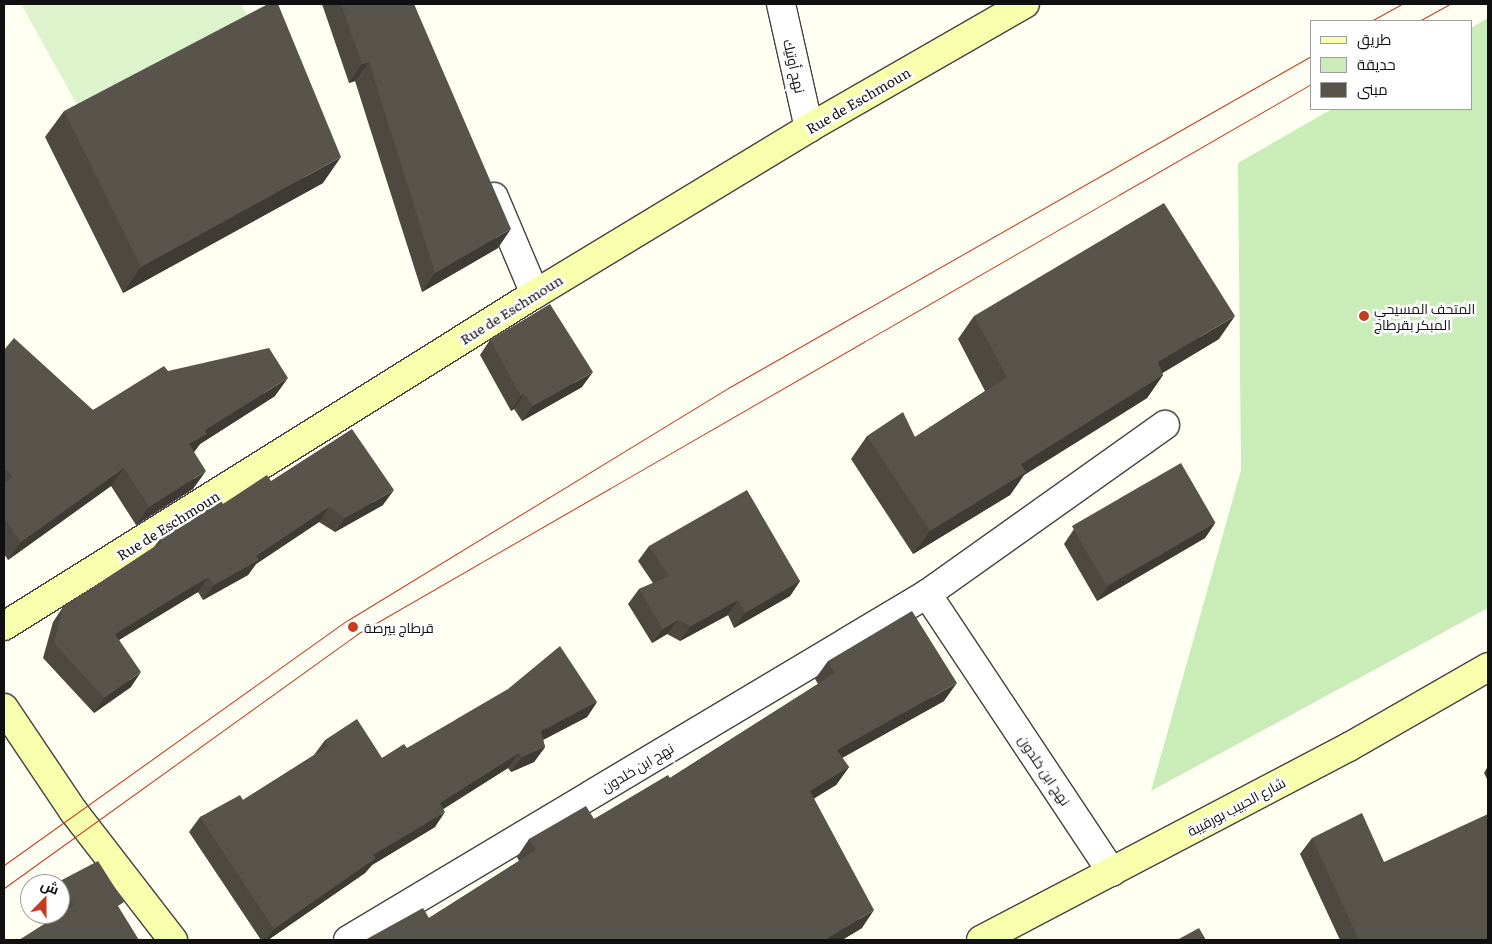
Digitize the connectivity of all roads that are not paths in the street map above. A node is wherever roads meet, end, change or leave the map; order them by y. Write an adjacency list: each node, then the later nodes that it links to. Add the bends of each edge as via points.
1 (781, 4): 3 (street, نهج أوتيك)
2 (1025, 4): 3 (street, Rue de Eschmoun)
3 (809, 128): 5 (street, Rue de Eschmoun)
4 (485, 176): 5 (street)
5 (536, 294): 8 (street, Rue de Eschmoun)
6 (1165, 425): 7 (street, نهج ابن خلدون)
7 (927, 594): 11 (street, نهج ابن خلدون); 13 (street, نهج ابن خلدون)
8 (4, 626)
9 (1488, 667): 11 (street, شارع الحبيب بورقيبة, via 1349,747)
10 (4, 708): 12 (street, via 74,812)
11 (1112, 872): 14 (street, شارع الحبيب بورقيبة)
12 (173, 940)
13 (348, 940)
14 (981, 940)

